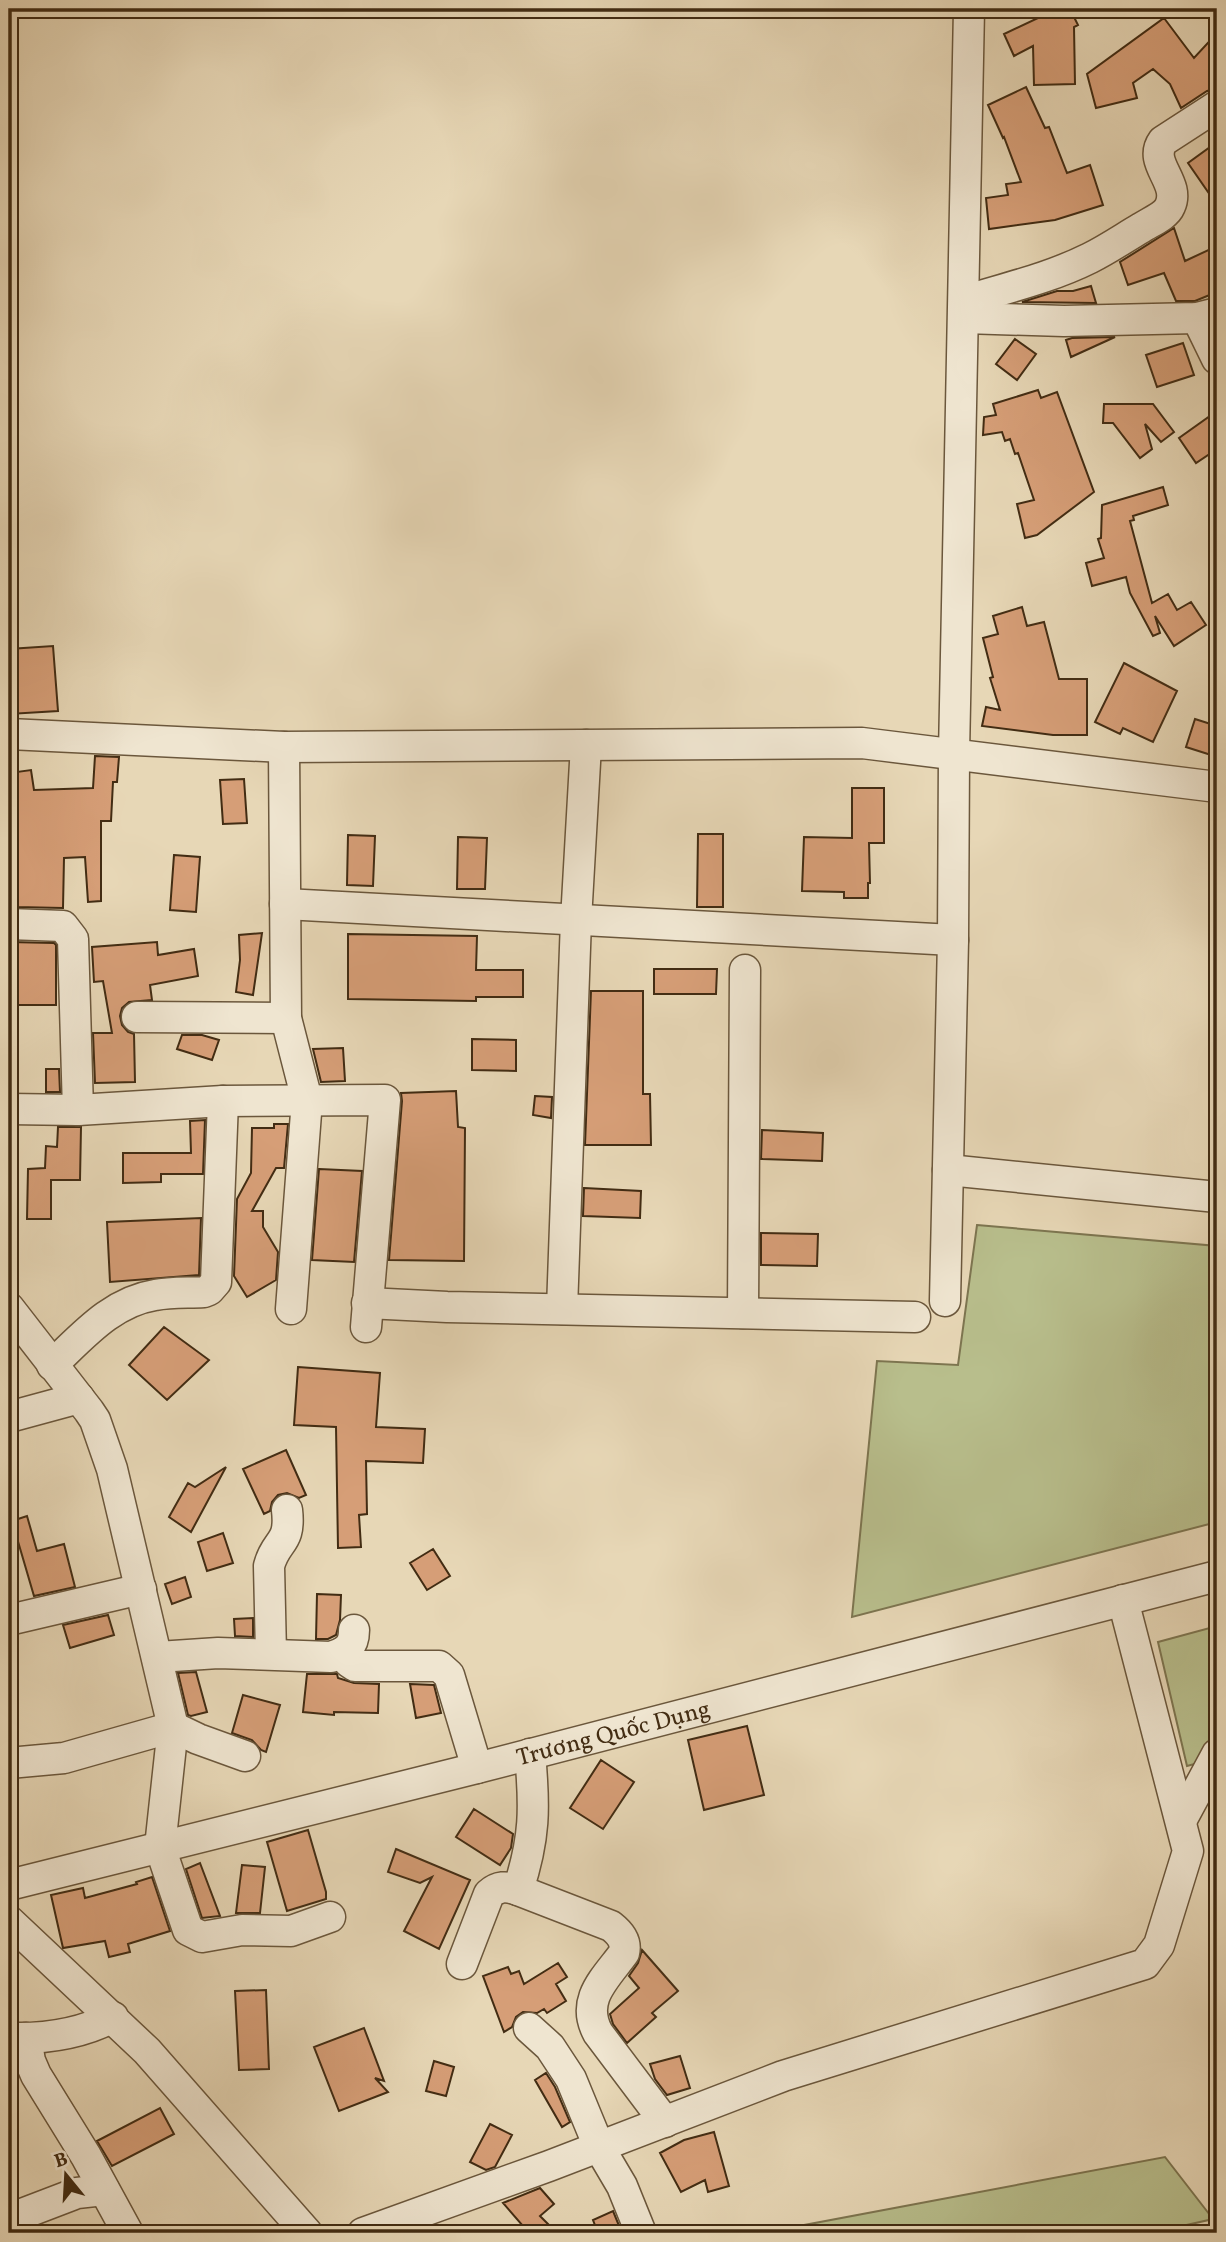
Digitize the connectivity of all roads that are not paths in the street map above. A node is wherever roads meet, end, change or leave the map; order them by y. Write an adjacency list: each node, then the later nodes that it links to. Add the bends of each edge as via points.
1 (969, 9): 3 (street)
2 (1217, 106): 3 (street, via 1159,147 1158,158 1171,189 1167,211 1083,261)
3 (964, 309): 4 (street, via 1064,321); 9 (street)
4 (1207, 316): 5 (street)
5 (1217, 359)
6 (9, 734): 8 (street)
7 (586, 745): 8 (street); 9 (street, via 862,743); 12 (street)
8 (284, 747): 11 (street)
9 (954, 754): 10 (street); 14 (street)
10 (1217, 787)
11 (285, 904): 12 (street); 17 (street)
12 (576, 920): 14 (street); 27 (street)
13 (9, 925): 21 (street, via 63,926 73,939)
14 (953, 940): 22 (street)
15 (745, 970): 28 (street)
16 (137, 1017): 17 (street)
17 (286, 1018): 18 (street)
18 (307, 1100): 19 (street); 26 (street); 27 (street, via 385,1100 366,1315)
19 (223, 1101): 21 (street); 30 (street, via 216,1282 204,1292 156,1295 119,1307)
20 (9, 1109): 21 (street)
21 (78, 1110)
22 (948, 1170): 23 (street); 24 (street)
23 (1217, 1198)
24 (945, 1301)
25 (9, 1308): 30 (street)
26 (291, 1309)
27 (562, 1309): 28 (street)
28 (743, 1313): 29 (street)
29 (915, 1317)
30 (52, 1365): 31 (street)
31 (79, 1398): 32 (street); 35 (street, via 95,1420 112,1469)
32 (9, 1417)
33 (287, 1510): 38 (street, via 289,1532 270,1566)
34 (1217, 1576): 36 (street, Trương Quốc Dụng)
35 (141, 1589): 37 (street); 39 (street)
36 (1123, 1600): 41 (street, Trương Quốc Dụng); 46 (street)
37 (9, 1620)
38 (271, 1654): 39 (street); 45 (street, via 331,1657 349,1641 349,1662 355,1665 444,1668)
39 (158, 1657): 40 (street)
40 (173, 1727): 43 (street); 44 (street, via 64,1758); 47 (street)
41 (530, 1754): 45 (street, Trương Quốc Dụng); 49 (street, via 535,1817)
42 (1217, 1754): 46 (street)
43 (245, 1756)
44 (9, 1763)
45 (477, 1768): 47 (street, Trương Quốc Dụng)
46 (1181, 1821): 56 (street, via 1188,1851 1159,1945 1145,1964 783,2076)
47 (160, 1847): 48 (street, Trương Quốc Dụng); 50 (street, via 185,1924 193,1934 290,1931)
48 (9, 1885)
49 (518, 1889): 52 (street, via 504,1887 489,1894); 56 (street, via 620,1933 624,1952 593,1998 592,2017 598,2033)
50 (330, 1917)
51 (9, 1921): 53 (street)
52 (462, 1964)
53 (113, 2017): 55 (street, via 80,2031); 61 (street)
54 (529, 2028): 57 (street, via 572,2079)
55 (18, 2038): 58 (street)
56 (666, 2122): 57 (street)
57 (599, 2147): 62 (street); 63 (street, via 622,2186)
58 (104, 2190): 59 (street, via 77,2193); 60 (street)
59 (9, 2219)
60 (128, 2233)
61 (307, 2233)
62 (363, 2233)
63 (641, 2233)

